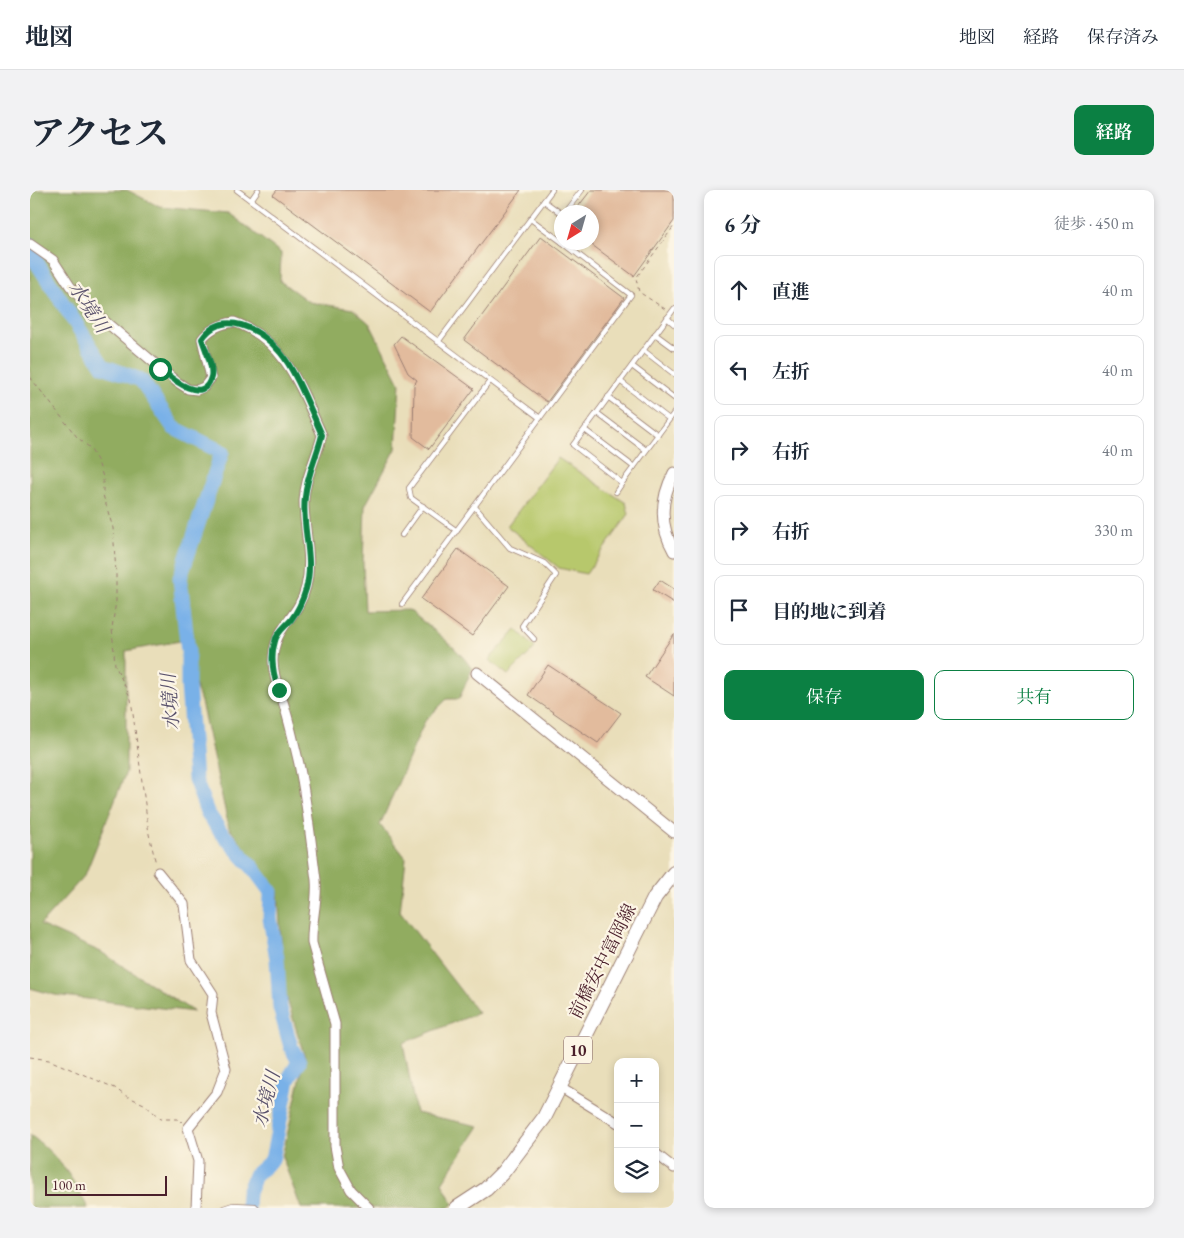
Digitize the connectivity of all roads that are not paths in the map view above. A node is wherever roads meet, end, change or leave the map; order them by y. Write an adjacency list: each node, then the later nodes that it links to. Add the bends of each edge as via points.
1 (237, 190): 5 (lane)
2 (258, 190): 5 (lane)
3 (552, 190): 6 (lane)
4 (582, 190): 7 (lane)
5 (251, 200): 17 (lane)
6 (544, 201): 8 (lane); 9 (lane)
7 (570, 205)
8 (554, 208)
9 (532, 220): 10 (lane); 17 (lane)
10 (554, 236)
11 (30, 244): 55 (street, via 53,260 88,306 188,389 204,387 211,378 202,339 207,333 234,322 254,332 281,352 322,435 304,498 310,548 306,587 291,619 274,641 274,676 299,763 317,892 312,943 335,1024 335,1146 338,1168 351,1190)
12 (572, 250): 28 (lane, via 631,295)
13 (674, 309): 14 (lane)
14 (667, 318): 15 (lane); 16 (lane)
15 (674, 324)
16 (656, 334): 18 (lane); 19 (lane)
17 (438, 342): 22 (lane)
18 (674, 348)
19 (643, 350): 20 (lane); 21 (lane)
20 (632, 366): 23 (lane); 25 (lane)
21 (674, 374)
22 (490, 381): 28 (lane); 37 (lane, via 409,488 411,498)
23 (620, 381): 24 (lane); 29 (lane)
24 (608, 397): 26 (lane); 31 (lane)
25 (674, 398)
26 (597, 413): 30 (lane); 32 (lane)
27 (674, 413): 29 (lane)
28 (540, 418): 38 (lane)
29 (670, 419): 31 (lane)
30 (585, 430): 33 (lane); 35 (lane, via 573,445)
31 (658, 435): 32 (lane)
32 (646, 450): 33 (lane)
33 (634, 467): 35 (lane)
34 (674, 473): 41 (street, via 666,491 662,515)
35 (622, 483): 36 (lane)
36 (616, 492)
37 (423, 506): 39 (lane); 40 (lane)
38 (475, 507): 39 (lane); 43 (lane, via 510,548 544,564 556,574 522,626)
39 (457, 531): 42 (lane)
40 (402, 535)
41 (674, 551)
42 (402, 604)
43 (534, 639)
44 (477, 674): 45 (street)
45 (674, 832)
46 (158, 872): 52 (street, via 184,904 191,960 213,994 212,1012 226,1069 217,1092 188,1128 198,1160)
47 (674, 873): 48 (main road, 前橋安中富岡線 / 10, via 655,897)
48 (561, 1088): 49 (street); 56 (main road, 前橋安中富岡線 / 10, via 544,1118 503,1172 486,1189)
49 (614, 1121)
50 (659, 1156): 51 (street)
51 (674, 1168)
52 (196, 1208)
53 (224, 1208): 54 (lane, via 233,1205)
54 (257, 1208)
55 (369, 1208)
56 (457, 1208)

